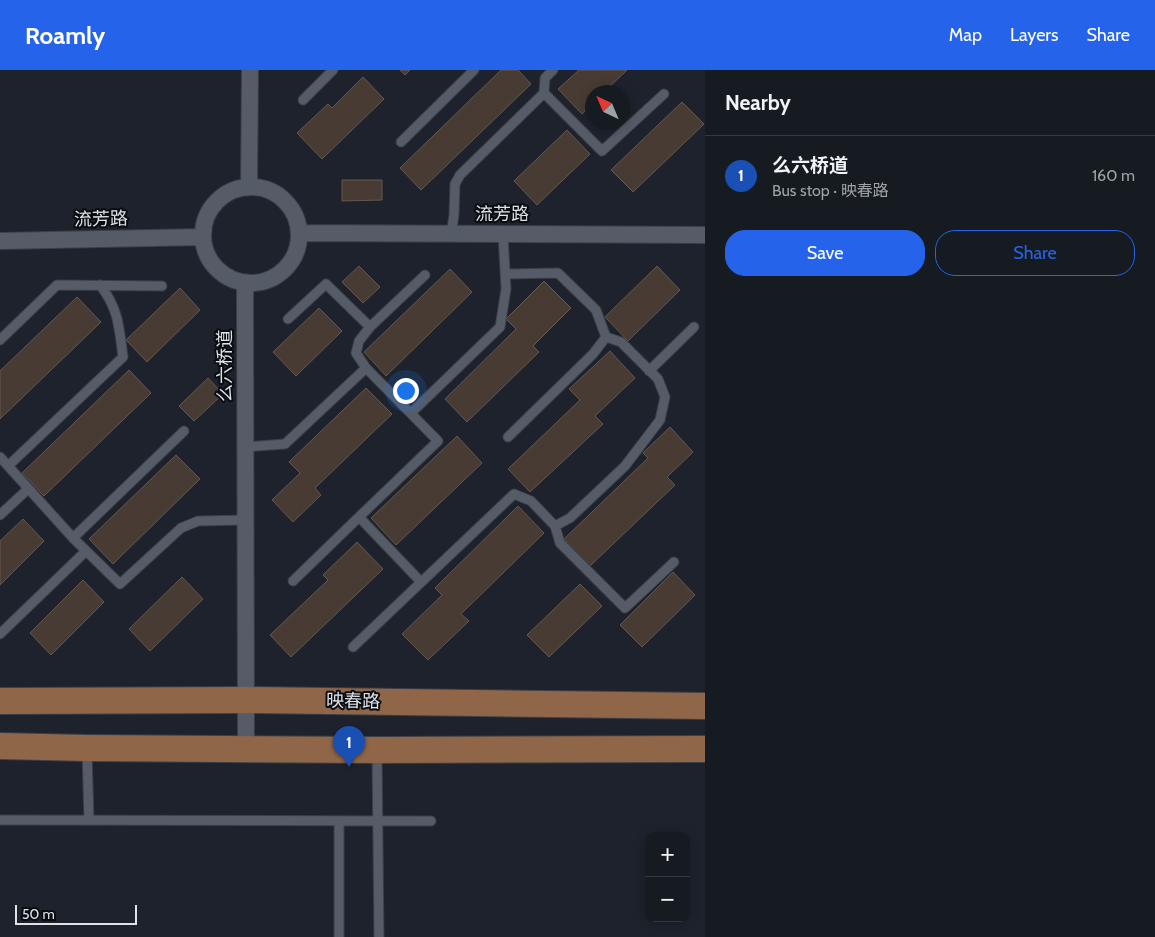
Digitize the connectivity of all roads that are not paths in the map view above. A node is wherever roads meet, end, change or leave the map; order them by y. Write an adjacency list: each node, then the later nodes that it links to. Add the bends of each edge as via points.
1 (250, 70): 9 (street)
2 (333, 70): 7 (lane)
3 (474, 70): 8 (lane)
4 (553, 70): 5 (lane, via 545,78)
5 (544, 93): 6 (lane, via 602,151); 11 (lane, via 460,175 455,184)
6 (664, 94)
7 (303, 100)
8 (401, 142)
9 (249, 186): 10 (street, via 268,189 284,199 295,215); 14 (street, via 230,191 215,202 205,219)
10 (299, 233): 11 (street, 流芳路); 18 (street, via 296,252 286,268 271,279 253,284)
11 (451, 234): 12 (street, 流芳路)
12 (503, 234): 13 (street, 流芳路); 16 (lane)
13 (705, 235)
14 (202, 237): 15 (street, 流芳路); 18 (street, via 207,256 218,271 234,281)
15 (0, 241)
16 (506, 274): 24 (lane, via 558,273 596,310); 28 (lane, via 500,327)
17 (425, 275): 22 (lane)
18 (245, 282): 31 (street, 么六桥道)
19 (100, 285): 20 (lane); 25 (lane, via 57,285); 33 (lane, via 116,312 123,357)
20 (162, 286)
21 (288, 319): 22 (lane, via 326,284)
22 (370, 327): 26 (lane, via 359,341 356,353)
23 (694, 327): 27 (lane)
24 (606, 337): 27 (lane, via 621,342); 30 (lane, via 594,354)
25 (0, 340)
26 (366, 368): 28 (lane); 31 (lane, via 285,444)
27 (649, 371): 38 (lane, via 658,379 664,397 660,420 625,466 570,518)
28 (410, 413): 36 (lane, via 438,440)
29 (184, 431): 39 (lane)
30 (508, 437)
31 (246, 447): 37 (street, 么六桥道)
32 (0, 457): 33 (lane)
33 (8, 466): 34 (lane)
34 (28, 489): 35 (lane); 39 (lane)
35 (0, 515)
36 (359, 517): 42 (lane); 43 (lane)
37 (246, 520): 40 (lane, via 198,521 181,528 120,584); 46 (street, 么六桥道)
38 (555, 526): 41 (lane, via 560,543 624,608); 43 (lane, via 531,501 514,494)
39 (73, 538): 40 (lane)
40 (86, 551): 44 (lane)
41 (674, 562)
42 (293, 581)
43 (421, 582): 45 (lane)
44 (0, 634)
45 (353, 648)
46 (246, 700): 47 (main road, 映春路); 48 (main road, 映春路); 52 (street, 么六桥道)
47 (0, 701)
48 (705, 706)
49 (705, 744): 53 (main road)
50 (0, 746): 51 (main road)
51 (87, 748): 52 (main road); 58 (lane)
52 (246, 749): 55 (main road)
53 (677, 749): 54 (main road); 55 (main road); 56 (main road)
54 (705, 749)
55 (377, 750): 60 (lane)
56 (705, 756)
57 (0, 820): 58 (lane)
58 (89, 820): 59 (lane)
59 (339, 821): 60 (lane); 62 (lane)
60 (377, 821): 61 (lane); 63 (lane)
61 (431, 821)
62 (340, 937)
63 (379, 937)

